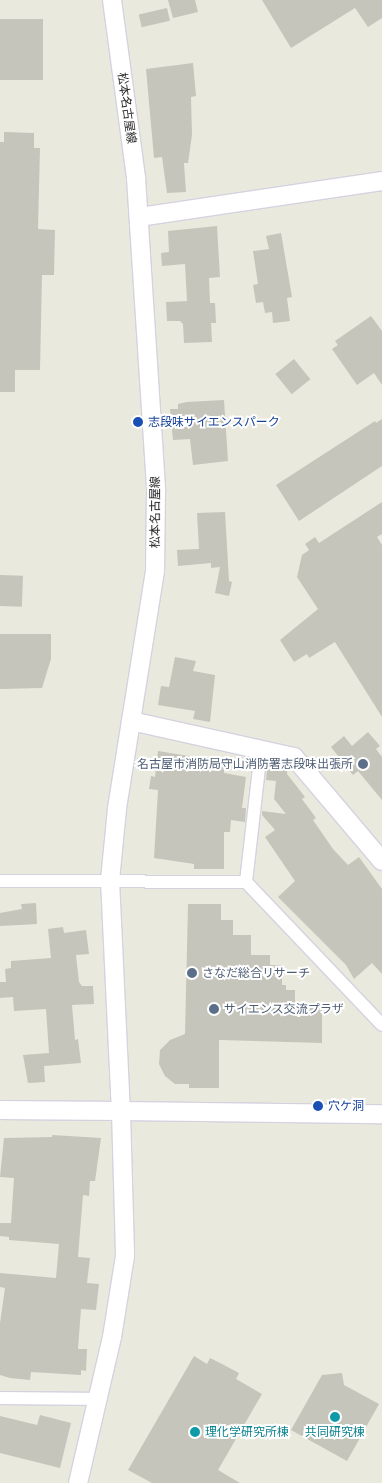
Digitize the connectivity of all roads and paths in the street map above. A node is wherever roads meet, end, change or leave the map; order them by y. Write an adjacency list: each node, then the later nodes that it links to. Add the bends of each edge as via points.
1 (112, 0): 3 (street, 松本名古屋線)
2 (382, 181): 3 (street)
3 (139, 217): 4 (street, 松本名古屋線, via 156,533 150,605)
4 (131, 721): 5 (street); 7 (street, 松本名古屋線)
5 (261, 751): 6 (street, via 294,757); 9 (street)
6 (382, 861)
7 (110, 880): 8 (street); 9 (street); 12 (street, 松本名古屋線)
8 (0, 881)
9 (246, 882): 10 (street)
10 (382, 1024)
11 (0, 1110): 12 (street)
12 (121, 1111): 13 (street); 15 (street, 松本名古屋線, via 125,1256 120,1298)
13 (382, 1114)
14 (0, 1398): 15 (street)
15 (99, 1399): 16 (street, 松本名古屋線)
16 (78, 1483)

